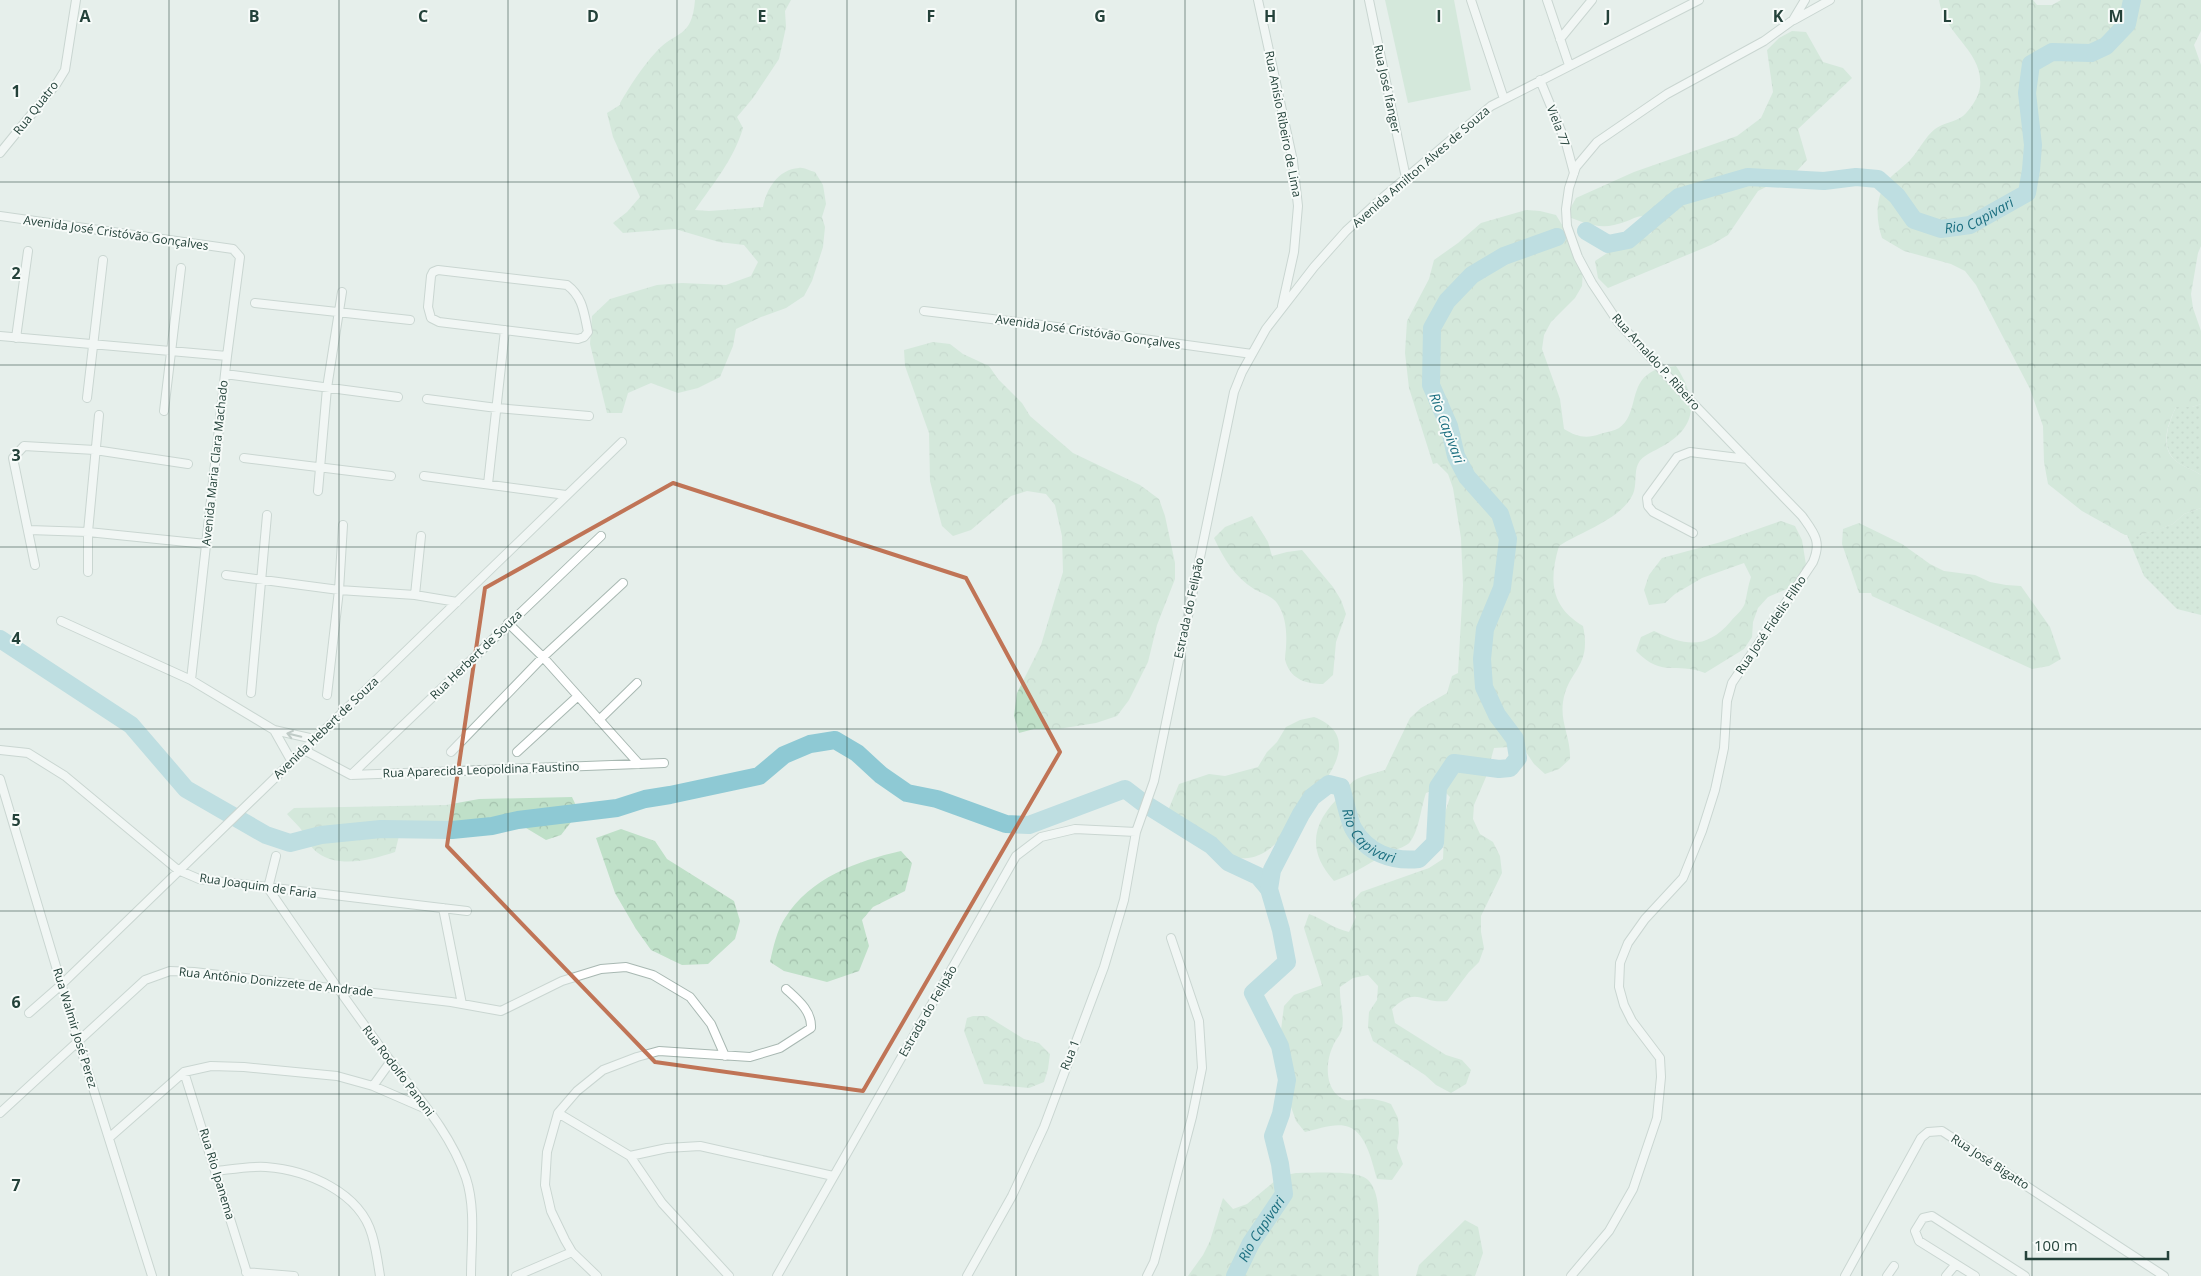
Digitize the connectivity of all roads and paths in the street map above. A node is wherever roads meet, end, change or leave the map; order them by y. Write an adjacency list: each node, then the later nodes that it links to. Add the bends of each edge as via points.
1 (76, 0): 15 (street, Rua Quatro, via 64,70 57,84)
2 (1258, 0): 25 (street, Rua Anísio Ribeiro de Lima, via 1293,161 1298,206 1294,252)
3 (1369, 0): 17 (street, Rua José Ifanger)
4 (1471, 0): 14 (street)
5 (1547, 0): 11 (street)
6 (1592, 0): 11 (street)
7 (1699, 0): 12 (street, Avenida Amilton Alves de Souza)
8 (1804, 0): 10 (street, Rua Arnaldo P. Ribeiro)
9 (1830, 0): 10 (street)
10 (1793, 20): 16 (street, Rua Arnaldo P. Ribeiro, via 1764,41 1667,94 1597,142 1584,155)
11 (1560, 38): 12 (street)
12 (1569, 64): 13 (street, Avenida Amilton Alves de Souza)
13 (1540, 80): 14 (street, Avenida Amilton Alves de Souza); 16 (street, Viela 77, via 1566,143)
14 (1504, 99): 17 (street, Avenida Amilton Alves de Souza, via 1491,106)
15 (0, 153)
16 (1574, 173): 49 (street, Rua Arnaldo P. Ribeiro, via 1566,209 1567,226 1572,244 1592,283 1618,322)
17 (1406, 178): 25 (street, Avenida Amilton Alves de Souza, via 1346,232)
18 (0, 216): 19 (street, Avenida José Cristóvão Gonçalves)
19 (233, 249): 35 (street, Avenida Maria Clara Machado, via 240,257)
20 (28, 251): 31 (street)
21 (103, 260): 32 (street)
22 (181, 268): 33 (street)
23 (342, 292): 27 (street)
24 (255, 303): 27 (street)
25 (1282, 308): 34 (street, Avenida Amilton Alves de Souza)
26 (924, 311): 34 (street, Avenida José Cristóvão Gonçalves)
27 (340, 312): 28 (street); 37 (street)
28 (410, 320)
29 (505, 330): 29 (street, via 578,339 588,332 581,300 567,285 433,272 428,307 431,318 439,322); 42 (street)
30 (0, 336): 31 (street)
31 (16, 338): 32 (street)
32 (92, 345): 33 (street); 39 (street)
33 (171, 352): 35 (street); 43 (street)
34 (1252, 354): 38 (street, Avenida Amilton Alves de Souza)
35 (227, 356): 36 (street, Avenida Maria Clara Machado)
36 (225, 374): 37 (street); 65 (street, Avenida Maria Clara Machado)
37 (327, 388): 40 (street); 51 (street)
38 (1234, 392): 94 (street, Estrada do Felipão, via 1154,781)
39 (88, 398)
40 (398, 398)
41 (428, 399): 42 (street)
42 (497, 408): 45 (street); 54 (street)
43 (164, 410)
44 (99, 416): 47 (street)
45 (589, 416)
46 (622, 442): 56 (street, Avenida Hebert de Souza)
47 (95, 450): 50 (street); 60 (street, via 24,446 13,458); 61 (street)
48 (244, 458): 51 (street)
49 (1747, 459): 58 (street, Rua Arnaldo P. Ribeiro); 62 (street, via 1684,453 1677,457 1647,498 1652,512)
50 (188, 464)
51 (320, 468): 52 (street); 55 (street)
52 (391, 476)
53 (424, 476): 54 (street)
54 (488, 484): 56 (street)
55 (318, 491)
56 (566, 495): 73 (street, Avenida Hebert de Souza)
57 (267, 515): 69 (street)
58 (1802, 516): 134 (street, Rua José Fidelis Filho, via 1815,534 1816,556 1732,683 1715,790 1683,878 1645,920 1628,943 1620,963 1619,987 1624,1005 1660,1058 1662,1077 1657,1118 1633,1189 1609,1231)
59 (343, 525): 71 (street)
60 (30, 530): 61 (street); 66 (street)
61 (88, 532): 65 (street); 67 (street)
62 (1693, 533)
63 (421, 536): 72 (street)
64 (601, 536): 75 (street, Rua Herbert de Souza)
65 (206, 544): 77 (street, Avenida Maria Clara Machado)
66 (35, 565)
67 (88, 572)
68 (226, 575): 69 (street)
69 (262, 580): 71 (street); 79 (street)
70 (623, 583): 76 (street)
71 (339, 590): 72 (street); 80 (street)
72 (415, 595): 73 (street)
73 (457, 602): 84 (street, Avenida Hebert de Souza)
74 (61, 621): 77 (street)
75 (508, 623): 76 (street); 92 (street, Rua Herbert de Souza)
76 (544, 657): 81 (street); 87 (street)
77 (191, 680): 83 (street)
78 (637, 683): 82 (street)
79 (251, 693)
80 (327, 695)
81 (578, 696): 82 (street); 88 (street)
82 (599, 720): 91 (street)
83 (274, 730): 84 (street, one-way to 83); 89 (street)
84 (314, 740): 86 (street, Avenida Hebert de Souza)
85 (0, 750): 97 (street, Rua Joaquim de Faria, via 28,753 65,776)
86 (304, 750): 89 (street, Avenida Hebert de Souza); 92 (street)
87 (451, 752)
88 (517, 752)
89 (292, 762): 97 (street, Avenida Hebert de Souza)
90 (664, 763): 91 (street, Rua Aparecida Leopoldina Faustino)
91 (639, 764): 92 (street, Rua Aparecida Leopoldina Faustino)
92 (351, 776)
93 (0, 779): 102 (street, Rua Walmir José Perez)
94 (1138, 822): 95 (street, Rua 1)
95 (1136, 832): 118 (street, Estrada do Felipão, via 1076,829 1041,837 1016,856); 132 (street, Rua 1, via 1124,900 1104,967 1044,1127 1012,1196)
96 (276, 856): 98 (street)
97 (178, 870): 98 (street, Rua Joaquim de Faria, via 199,880); 102 (street, Avenida Hebert de Souza)
98 (268, 888): 99 (street, Rua Joaquim de Faria); 103 (street, Rua Rodolfo Panoni)
99 (443, 908): 100 (street, Rua Joaquim de Faria); 105 (street)
100 (467, 911)
101 (1171, 938): 133 (street, via 1199,1021 1202,1068 1154,1262)
102 (61, 985): 106 (street, Avenida Hebert de Souza); 107 (street, Rua Walmir José Perez)
103 (337, 988): 105 (street, Rua Antônio Donizzete de Andrade); 107 (street, Rua Antônio Donizzete de Andrade, via 170,971 145,980); 109 (street, Rua Rodolfo Panoni)
104 (786, 989): 108 (street, via 812,1018 811,1028 780,1048 750,1058)
105 (462, 1004): 108 (street, Rua Antônio Donizzete de Andrade, via 501,1011 562,981 602,969 626,967 654,975 690,996 711,1024)
106 (29, 1013)
107 (78, 1040): 113 (street, Rua Antônio Donizzete de Andrade); 115 (street, Rua Walmir José Perez)
108 (725, 1056): 114 (street, via 659,1051 637,1057 603,1070 577,1090)
109 (391, 1061): 111 (street); 112 (street, Rua Rodolfo Panoni)
110 (184, 1072): 111 (street, via 210,1066 244,1067 337,1076); 115 (street); 117 (street, Rua Rio Ipanema)
111 (373, 1086): 112 (street)
112 (427, 1109): 127 (street, Rua Rodolfo Panoni, via 454,1148 466,1180 471,1214)
113 (0, 1113)
114 (558, 1113): 116 (street); 119 (street, via 547,1152 545,1185 551,1211)
115 (110, 1137): 124 (street, Rua Walmir José Perez)
116 (630, 1156): 118 (street, via 667,1148 700,1146); 130 (street, via 662,1203)
117 (216, 1171): 123 (street, Rua Rio Ipanema); 126 (street, via 267,1167 300,1174 337,1189 357,1206 372,1234)
118 (833, 1176): 131 (street, Estrada do Felipão)
119 (572, 1252): 128 (street); 129 (street)
120 (1956, 1264): 122 (street, via 1916,1237 1915,1231 1923,1218 1932,1216); 137 (street); 138 (street)
121 (1894, 1266): 136 (street)
122 (2015, 1273): 139 (street)
123 (247, 1274): 125 (street)
124 (152, 1276)
125 (294, 1276)
126 (380, 1276)
127 (471, 1276)
128 (516, 1276)
129 (597, 1276)
130 (729, 1276)
131 (777, 1276)
132 (966, 1276)
133 (1147, 1276)
134 (1572, 1276)
135 (1846, 1276): 140 (street, Rua José Bigatto, via 1921,1138 1935,1130 1942,1131)
136 (1887, 1276)
137 (1946, 1276)
138 (1975, 1276)
139 (2025, 1276)
140 (2164, 1276)

